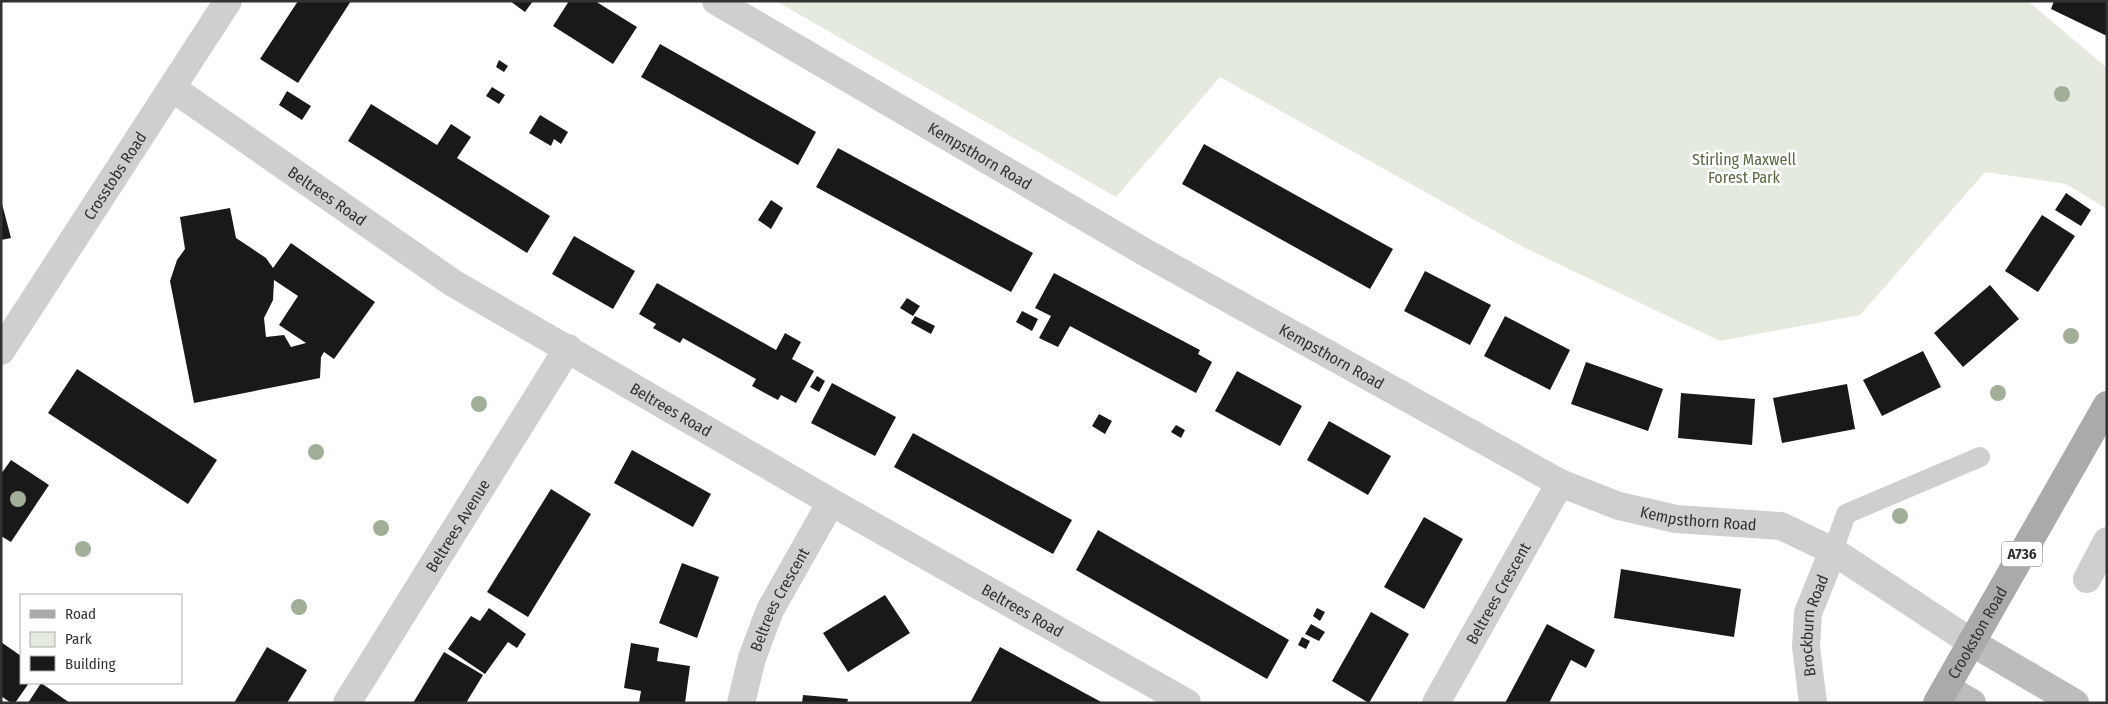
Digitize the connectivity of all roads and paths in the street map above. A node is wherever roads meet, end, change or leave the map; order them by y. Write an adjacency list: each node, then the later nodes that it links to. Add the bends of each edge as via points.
1 (228, 1): 3 (street, Crosstobs Road)
2 (716, 1): 8 (street, Kempsthorn Road, via 1148,254)
3 (172, 88): 4 (street, Beltrees Road, via 453,283); 5 (street, Crosstobs Road)
4 (568, 348): 9 (street, Beltrees Road); 15 (street, Beltrees Avenue)
5 (1, 351)
6 (2107, 405): 13 (main road, Crookston Road / A736)
7 (1980, 457): 11 (lane, via 1846,514)
8 (1560, 483): 11 (street, Kempsthorn Road, via 1619,506 1676,519 1781,526); 18 (street, Beltrees Crescent)
9 (831, 502): 16 (street, Beltrees Crescent, via 770,610 752,658); 17 (street, Beltrees Road)
10 (2107, 541): 12 (street)
11 (1833, 551): 13 (street, Kempsthorn Road); 19 (street, Brockburn Road, via 1808,613 1806,647)
12 (2087, 578)
13 (1971, 642): 14 (main road, Crookston Road / A736); 21 (street)
14 (1941, 695): 20 (street)
15 (347, 703)
16 (741, 703)
17 (1187, 703)
18 (1436, 703)
19 (1813, 703)
20 (1972, 703)
21 (2075, 703)

